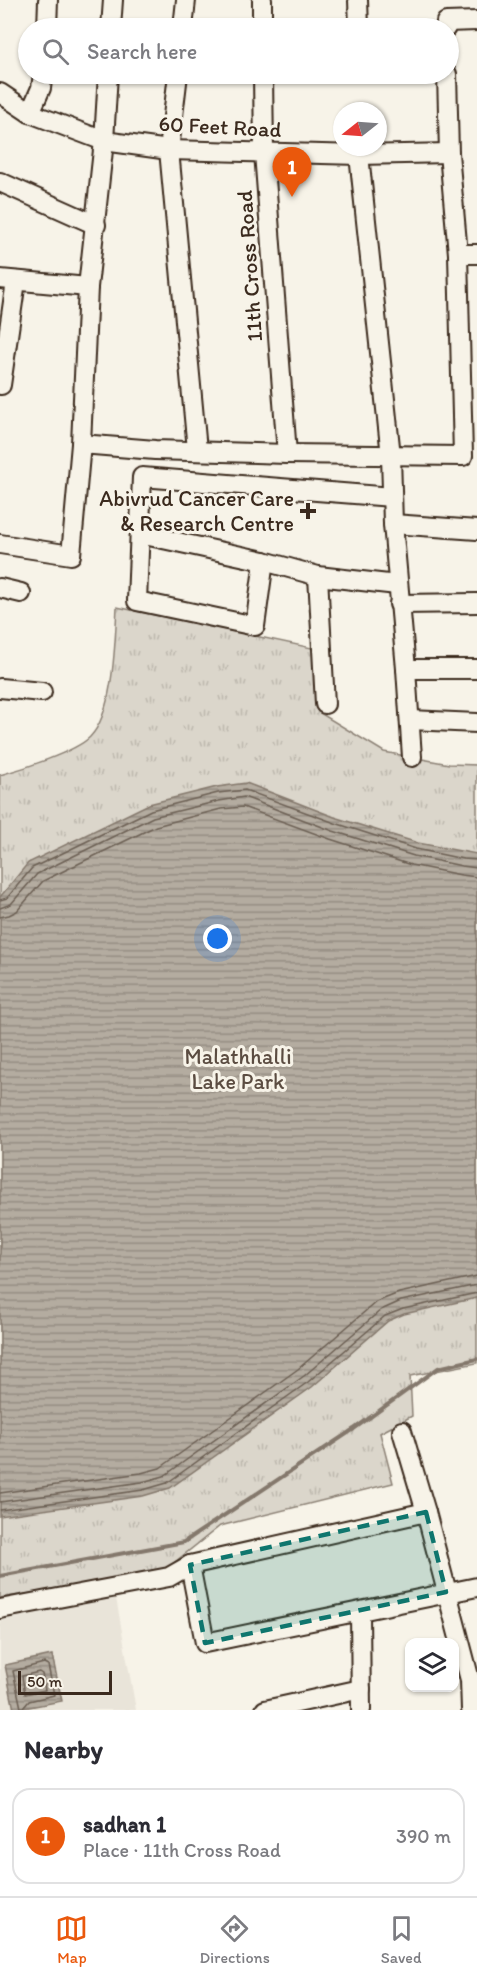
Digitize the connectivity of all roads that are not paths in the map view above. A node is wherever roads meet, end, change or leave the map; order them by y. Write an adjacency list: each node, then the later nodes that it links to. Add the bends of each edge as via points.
1 (48, 0): 6 (street)
2 (112, 0): 7 (street)
3 (186, 0): 8 (street)
4 (262, 0): 9 (street)
5 (358, 0): 10 (street)
6 (47, 18)
7 (111, 18)
8 (184, 18)
9 (262, 18)
10 (359, 18)
11 (477, 21): 12 (street)
12 (459, 22)
13 (42, 84): 19 (street)
14 (107, 84): 20 (street)
15 (177, 84): 21 (street)
16 (263, 84): 22 (street, 11th Cross Road)
17 (447, 84): 23 (street)
18 (0, 93): 19 (street, 60 Feet Road)
19 (30, 113): 20 (street, 60 Feet Road)
20 (104, 141): 21 (street, 60 Feet Road); 28 (street)
21 (169, 150): 22 (street, 60 Feet Road); 37 (street)
22 (264, 153): 24 (street, 60 Feet Road); 38 (street, 11th Cross Road)
23 (449, 153): 25 (street, 60 Feet Road); 29 (street)
24 (333, 155)
25 (387, 155)
26 (359, 156): 39 (street)
27 (0, 182): 28 (street)
28 (96, 225): 32 (street)
29 (458, 254): 30 (street); 33 (street)
30 (477, 254)
31 (8, 280): 32 (street); 34 (street)
32 (88, 287): 35 (street)
33 (469, 346): 36 (street)
34 (1, 385)
35 (81, 444): 37 (street); 44 (street, via 71,555)
36 (470, 444): 39 (street, via 463,456)
37 (197, 450): 38 (street)
38 (287, 454): 39 (street)
39 (391, 456): 40 (street)
40 (392, 497): 41 (street); 43 (street, via 142,477)
41 (393, 524): 42 (street); 47 (street)
42 (477, 530)
43 (140, 534): 45 (street); 45 (street, via 137,601 255,626)
44 (0, 544)
45 (264, 561): 46 (street)
46 (318, 576): 47 (street); 56 (street)
47 (397, 585): 51 (street)
48 (0, 588): 49 (street)
49 (21, 593)
50 (477, 603): 51 (street)
51 (399, 604): 52 (street)
52 (406, 669): 53 (street); 57 (street)
53 (477, 669)
54 (0, 688): 55 (street)
55 (42, 692)
56 (326, 704)
57 (410, 720): 58 (street); 59 (street)
58 (477, 723)
59 (412, 757)
60 (402, 1431): 61 (street)
61 (426, 1512): 62 (street); 64 (street)
62 (189, 1565): 65 (street, via 169,1577); 66 (street, via 205,1642)
63 (477, 1587): 64 (street)
64 (446, 1592): 66 (street); 68 (street)
65 (0, 1609)
66 (360, 1612): 67 (street)
67 (361, 1689): 69 (street); 70 (street)
68 (473, 1704)
69 (265, 1710)
70 (362, 1710)

